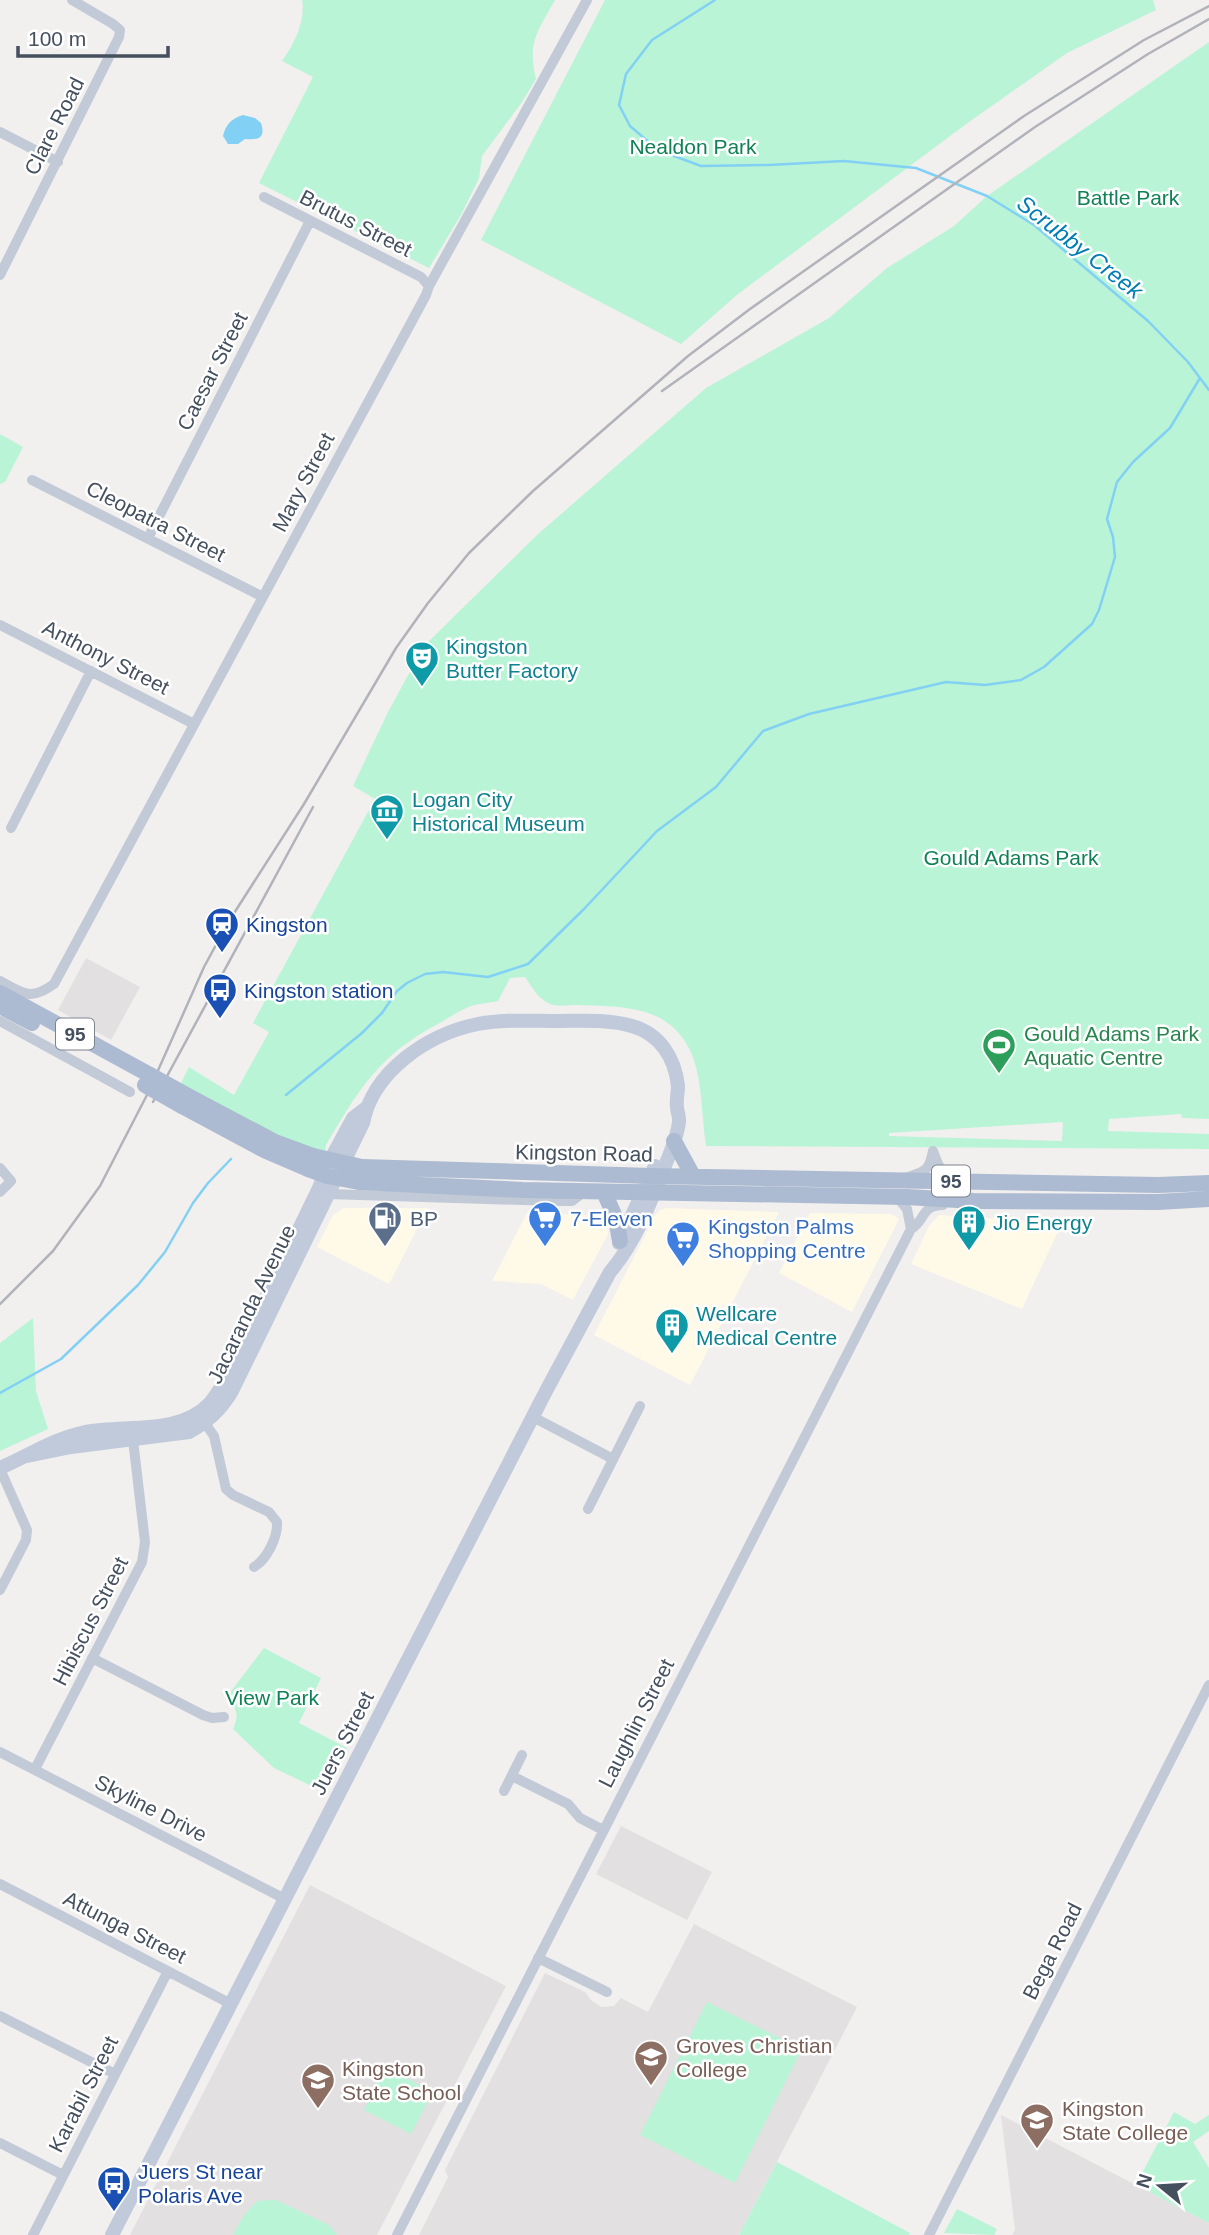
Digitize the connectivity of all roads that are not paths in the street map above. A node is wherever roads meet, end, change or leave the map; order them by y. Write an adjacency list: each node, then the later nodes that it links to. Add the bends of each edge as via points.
1 (72, 0): 4 (street, Clare Road, via 120,30)
2 (587, 0): 8 (street, Mary Street)
3 (0, 132): 4 (street)
4 (58, 162): 7 (street, Clare Road)
5 (264, 197): 6 (street, Brutus Street)
6 (310, 221): 8 (street, Brutus Street, via 421,277); 10 (street, Caesar Street)
7 (0, 275)
8 (429, 286): 11 (street, Mary Street)
9 (32, 480): 10 (street, Cleopatra Street)
10 (148, 538): 11 (street, Cleopatra Street)
11 (263, 597): 14 (street, Mary Street)
12 (0, 625): 13 (street, Anthony Street)
13 (91, 671): 14 (street, Anthony Street); 15 (street)
14 (194, 724): 16 (street, Mary Street, via 54,984 30,995)
15 (11, 828)
16 (0, 981)
17 (0, 993): 20 (main road, Kingston Road / 95)
18 (0, 1006): 20 (main road, Kingston Road / 95)
19 (0, 1021): 20 (street, Kingston Road)
20 (142, 1084): 25 (main road, Kingston Road / 95, bridge, via 185,1101 266,1151 311,1163 336,1178)
21 (677, 1106): 22 (street, Jacaranda Avenue, via 674,1065 647,1032 614,1023 519,1021 470,1026 429,1042 391,1072); 23 (street, Jacaranda Avenue, via 680,1119); 26 (street, Jacaranda Avenue)
22 (366, 1108): 35 (street, Jacaranda Avenue); 44 (street, Jacaranda Avenue, via 353,1118 334,1153 228,1376)
23 (674, 1141): 26 (street, Jacaranda Avenue); 27 (main road)
24 (0, 1168): 32 (street, via 11,1181)
25 (360, 1175): 26 (main road, Kingston Road / 95, via 451,1171); 31 (main road, Kingston Road / 95, via 400,1186)
26 (656, 1176): 27 (main road, Kingston Road / 95); 34 (street, Jacaranda Avenue)
27 (693, 1176): 28 (main road, Kingston Road / 95)
28 (899, 1180): 29 (main road, Kingston Road / 95); 29 (street, via 924,1172 933,1151 944,1173)
29 (991, 1182): 30 (main road, Kingston Road / 95)
30 (1209, 1183)
31 (585, 1191): 33 (main road, Kingston Road / 95); 35 (street, Kingston Road, via 572,1200 554,1201)
32 (0, 1192)
33 (604, 1192): 34 (main road, Kingston Road / 95); 40 (main road)
34 (648, 1193): 36 (main road, Kingston Road / 95); 40 (street, Juers Street); 41 (street, Juers Street, via 621,1259)
35 (328, 1194): 44 (street, Jacaranda Avenue, via 232,1391 221,1408)
36 (897, 1197): 38 (main road, Kingston Road / 95); 39 (street, via 907,1209)
37 (1209, 1199): 38 (main road, Kingston Road / 95)
38 (974, 1201): 39 (street, Laughlin Street, via 930,1207)
39 (911, 1229): 60 (street, Laughlin Street)
40 (620, 1241): 41 (street, Juers Street)
41 (610, 1272): 43 (street, Juers Street)
42 (640, 1406): 47 (street)
43 (533, 1417): 47 (street); 62 (street, Juers Street)
44 (201, 1418): 45 (street, Jacaranda Avenue); 46 (street, Jacaranda Avenue, via 188,1432); 50 (street, via 217,1448 226,1489 269,1512 277,1522 266,1555)
45 (98, 1437): 46 (street, Jacaranda Avenue); 48 (street, Jacaranda Avenue, via 27,1456)
46 (133, 1440): 52 (street, Hibiscus Street, via 144,1557)
47 (614, 1459): 49 (street)
48 (0, 1469): 51 (street, via 27,1530)
49 (588, 1509)
50 (254, 1567)
51 (0, 1590)
52 (92, 1658): 54 (street, via 203,1715); 57 (street, Hibiscus Street)
53 (1209, 1685): 74 (street, Bega Road)
54 (224, 1717)
55 (0, 1752): 57 (street, Skyline Drive)
56 (522, 1755): 58 (street)
57 (34, 1769): 62 (street, Skyline Drive)
58 (512, 1776): 59 (street); 60 (street, via 568,1804 580,1818)
59 (504, 1791)
60 (603, 1830): 63 (street, Laughlin Street)
61 (0, 1884): 64 (street, Attunga Street)
62 (285, 1899): 66 (street, Juers Street)
63 (538, 1958): 65 (street); 73 (street, Laughlin Street)
64 (168, 1971): 66 (street, Attunga Street); 68 (street, Karabil Street)
65 (607, 1992)
66 (232, 2004): 72 (street, Juers Street)
67 (0, 2016): 68 (street)
68 (115, 2074): 70 (street, Karabil Street)
69 (0, 2143): 70 (street)
70 (63, 2175): 71 (street, Karabil Street)
71 (33, 2235)
72 (112, 2235)
73 (397, 2235)
74 (929, 2235)

